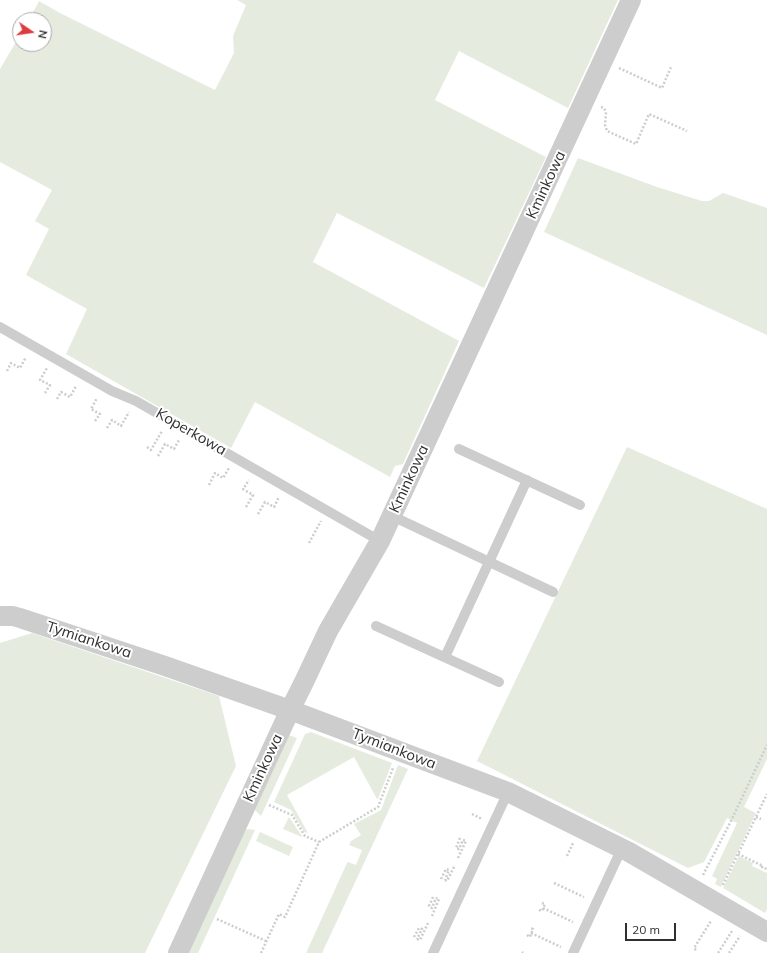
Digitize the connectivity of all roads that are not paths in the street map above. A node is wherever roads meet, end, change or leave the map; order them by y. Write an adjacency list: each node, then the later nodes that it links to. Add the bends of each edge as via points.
1 (631, 0): 6 (street, Kminkowa)
2 (0, 327): 7 (lane, Koperkowa, via 112,391 136,401)
3 (459, 448): 4 (lane)
4 (527, 480): 5 (lane); 8 (lane)
5 (580, 505)
6 (392, 516): 7 (street, Kminkowa); 8 (lane)
7 (380, 541): 14 (street, Kminkowa, via 328,631)
8 (489, 562): 9 (lane); 12 (lane)
9 (553, 592)
10 (0, 616): 14 (street, Tymiankowa, via 20,618)
11 (376, 626): 12 (lane)
12 (444, 657): 13 (lane)
13 (499, 682)
14 (290, 710): 15 (street, Tymiankowa); 19 (street, Kminkowa)
15 (508, 792): 16 (street, Tymiankowa); 20 (lane)
16 (622, 848): 17 (street, Tymiankowa, via 695,890 713,911); 18 (lane)
17 (767, 932)
18 (569, 951)
19 (178, 953)
20 (433, 953)

